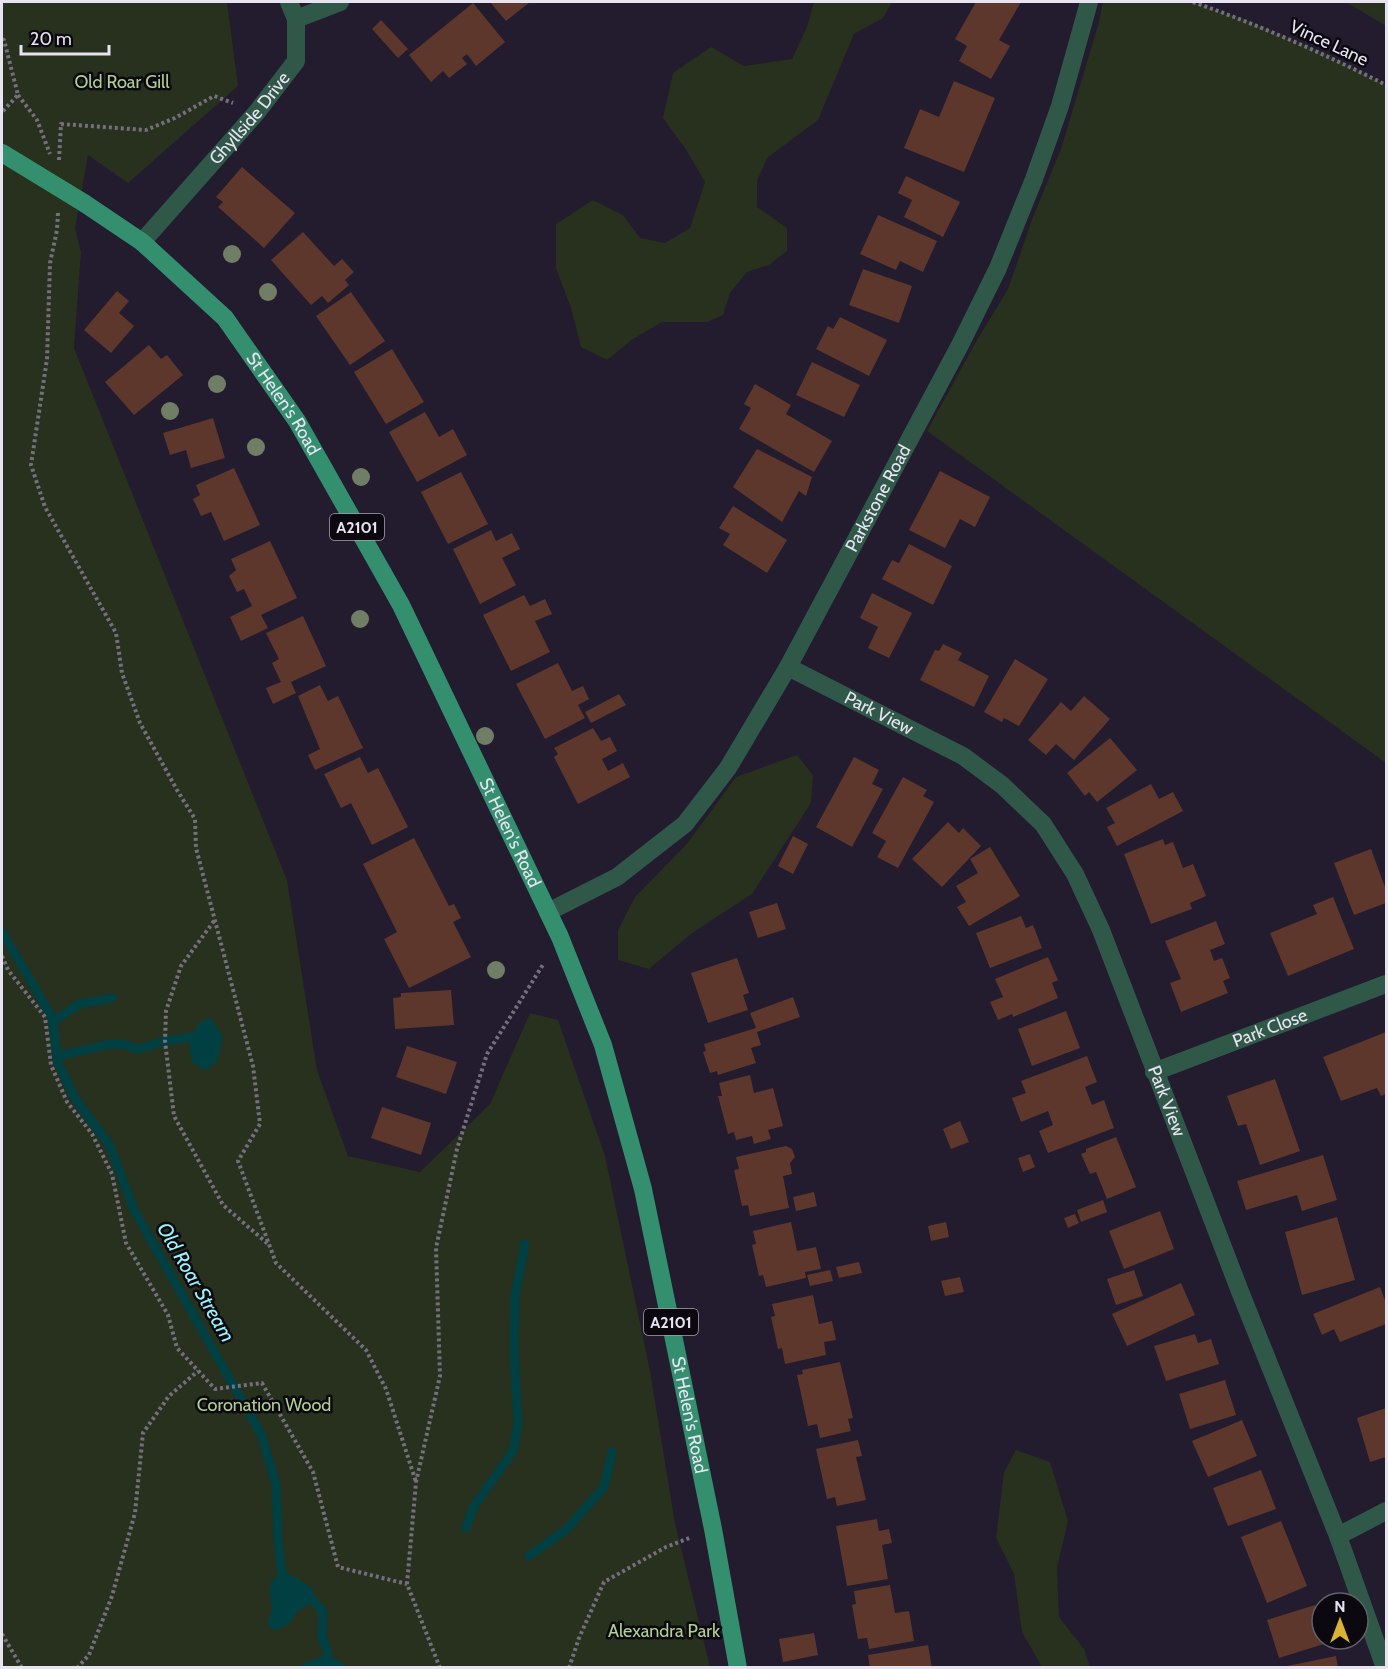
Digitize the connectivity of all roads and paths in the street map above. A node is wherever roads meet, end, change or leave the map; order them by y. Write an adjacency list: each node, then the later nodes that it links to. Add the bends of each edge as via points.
1 (289, 2): 5 (street)
2 (340, 2): 5 (street)
3 (1089, 2): 16 (street, Parkstone Road, via 1060,106 998,268)
4 (1193, 2): 7 (path, Vince Lane, via 1326,54)
5 (296, 19): 10 (street, Ghyllside Drive, via 296,61)
6 (3, 40): 8 (path)
7 (1386, 85)
8 (18, 95): 9 (path); 12 (path, via 37,120)
9 (2, 112)
10 (257, 112): 13 (path, via 214,96 146,130 61,124); 15 (street, Ghyllside Drive)
11 (2, 153): 15 (main road, St Helen's Road / A2101, bridge)
12 (53, 161)
13 (58, 170)
14 (58, 210): 18 (path, via 50,263 47,359 31,465 45,507 116,633 122,673 140,723 195,819 196,848)
15 (142, 242): 17 (main road, St Helen's Road / A2101, via 225,318 297,421 401,605)
16 (788, 667): 17 (street, Parkstone Road, via 728,768 686,824 618,877); 22 (street, Park View, via 963,756 1002,785 1043,824 1075,874 1101,930)
17 (548, 912): 19 (main road, St Helen's Road / A2101)
18 (215, 920): 23 (path, via 253,1066 260,1124 238,1161); 23 (path, via 181,966 166,1011 165,1041 174,1116 223,1205)
19 (560, 937): 25 (path, via 487,1054 457,1149 436,1248 440,1376); 35 (main road, St Helen's Road / A2101, via 603,1045 643,1189)
20 (2, 956): 24 (path, via 45,1017 51,1065 67,1102 92,1134 112,1174 126,1243 168,1315 177,1348)
21 (1386, 984): 22 (street, Park Close)
22 (1154, 1072): 27 (street, Park View)
23 (270, 1246): 25 (path, via 276,1263 366,1350 386,1389)
24 (198, 1371): 29 (path, via 215,1389 262,1383 314,1472 338,1567); 32 (path, via 169,1396 143,1433 135,1514 121,1565 89,1655)
25 (416, 1482): 29 (path)
26 (1386, 1511): 27 (street)
27 (1338, 1536): 36 (street, Park View)
28 (666, 1547): 34 (path, via 604,1582)
29 (407, 1584): 33 (path)
30 (2, 1634): 31 (path)
31 (22, 1668)
32 (77, 1668)
33 (440, 1668)
34 (569, 1668)
35 (738, 1668)
36 (1385, 1668)

